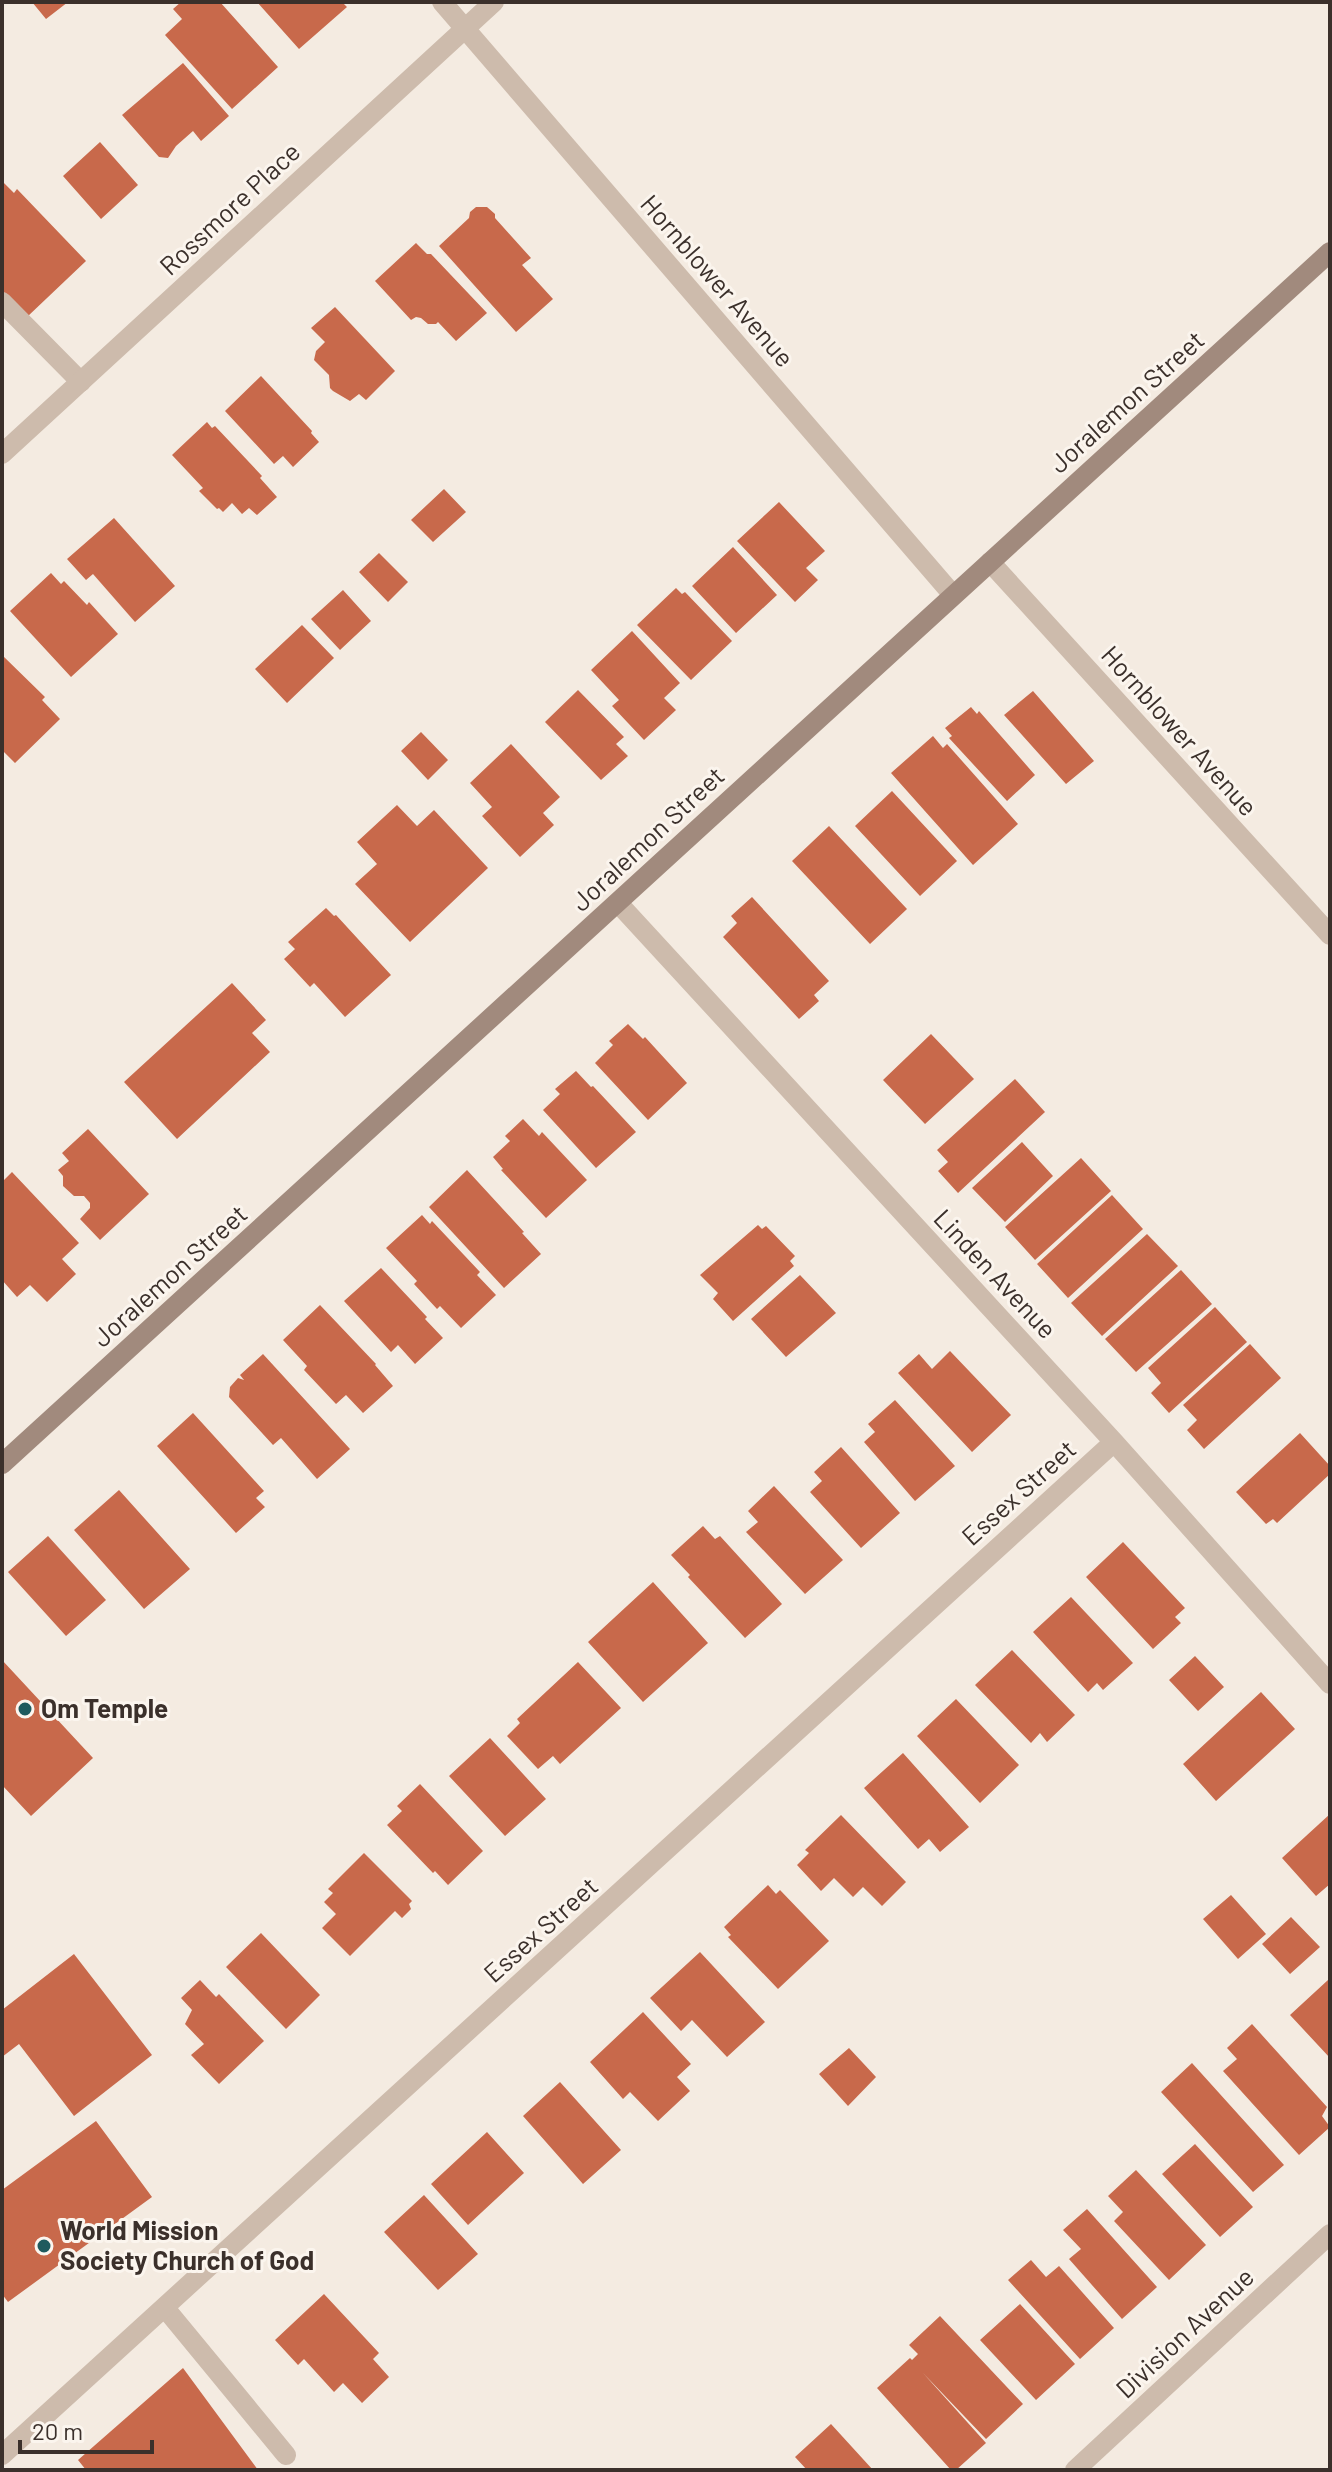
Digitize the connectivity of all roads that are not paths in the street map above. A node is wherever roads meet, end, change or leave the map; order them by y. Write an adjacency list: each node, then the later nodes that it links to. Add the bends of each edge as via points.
1 (442, 2): 3 (street, Hornblower Avenue)
2 (494, 2): 3 (street, Rossmore Place)
3 (465, 28): 6 (street, Rossmore Place); 9 (street, Hornblower Avenue)
4 (1330, 252): 8 (street, Joralemon Street)
5 (2, 302): 6 (street)
6 (81, 382): 7 (street, Rossmore Place)
7 (2, 454)
8 (990, 562): 9 (street, Joralemon Street); 11 (street, Hornblower Avenue)
9 (953, 595): 10 (street, Joralemon Street)
10 (618, 903): 12 (street, Linden Avenue); 13 (street, Joralemon Street)
11 (1330, 935)
12 (1114, 1442): 14 (street, Linden Avenue); 16 (street, Essex Street)
13 (2, 1464)
14 (1330, 1684)
15 (1330, 2234): 19 (street, Division Avenue)
16 (165, 2308): 17 (street, Essex Street); 18 (street)
17 (2, 2455)
18 (286, 2455)
19 (1075, 2470)

